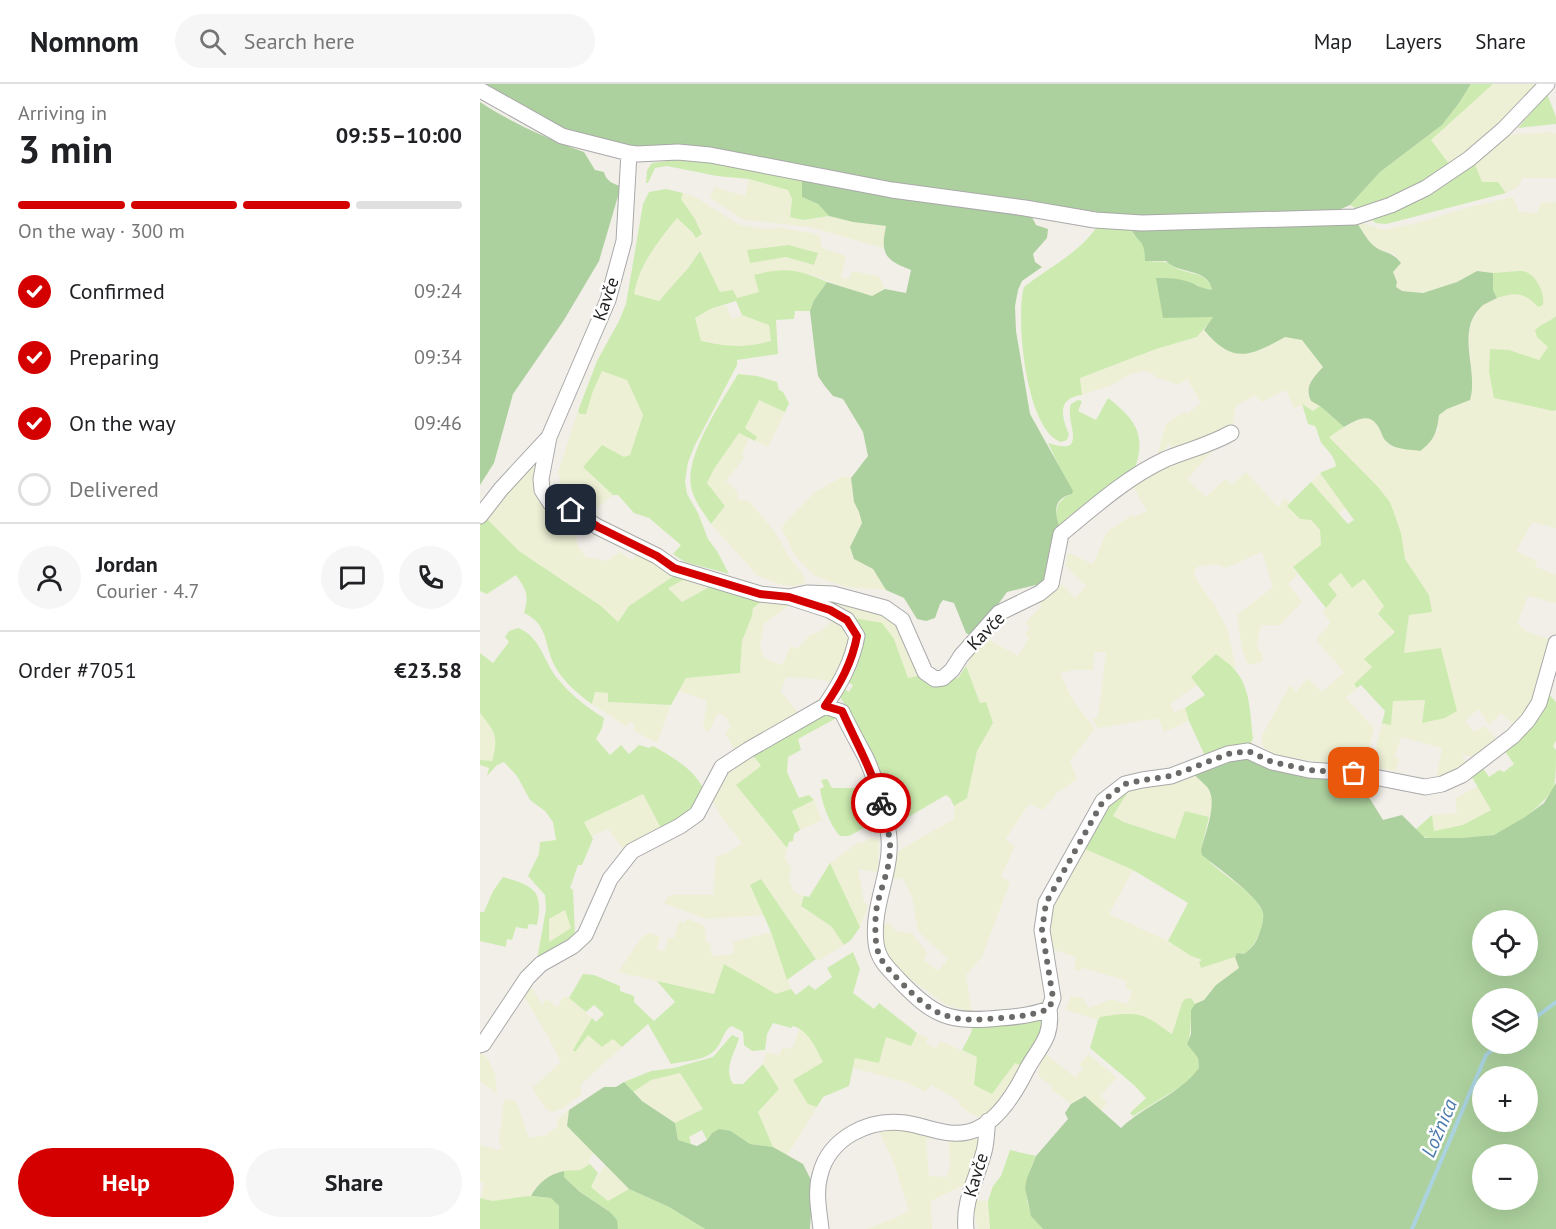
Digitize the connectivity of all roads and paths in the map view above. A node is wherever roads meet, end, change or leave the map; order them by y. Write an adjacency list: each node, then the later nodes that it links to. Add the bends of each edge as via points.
1 (1547, 84): 3 (street, via 1469,159 1426,188 1355,217 1142,223 1095,220 892,190 710,155)
2 (480, 90): 3 (street, via 562,136)
3 (629, 153): 5 (street, Kavče, via 624,241 608,300)
4 (1231, 433): 7 (street, Kavče, via 1141,473 1060,534 1051,584 999,613 943,678 935,679 925,672 902,620 885,608 832,594)
5 (549, 437): 6 (street, Kavče); 7 (street, Kavče, via 542,490 551,504 571,510 674,568 760,594)
6 (480, 516)
7 (789, 597): 9 (street, Kavče, via 830,610 847,620 857,636 841,682)
8 (1556, 643): 10 (street, via 1539,703 1528,720 1462,775 1442,784 1425,787 1354,773 1309,770 1272,762 1248,751 1228,754 1171,776 1125,784 1103,801 1046,903 1042,930 1053,998)
9 (825, 706): 10 (street, via 842,711 876,782 888,829 888,869 876,907 879,959 930,1009 952,1019 1016,1017); 11 (street, via 722,767 697,814 632,850 610,879 585,935 527,978)
10 (1049, 1009): 12 (street, via 1050,1030 1009,1100)
11 (480, 1045)
12 (988, 1121): 13 (street, via 968,1132 957,1133 889,1122 864,1128 839,1141 819,1175); 14 (street, Kavče, via 984,1152 968,1196)
13 (821, 1229)
14 (966, 1229)

